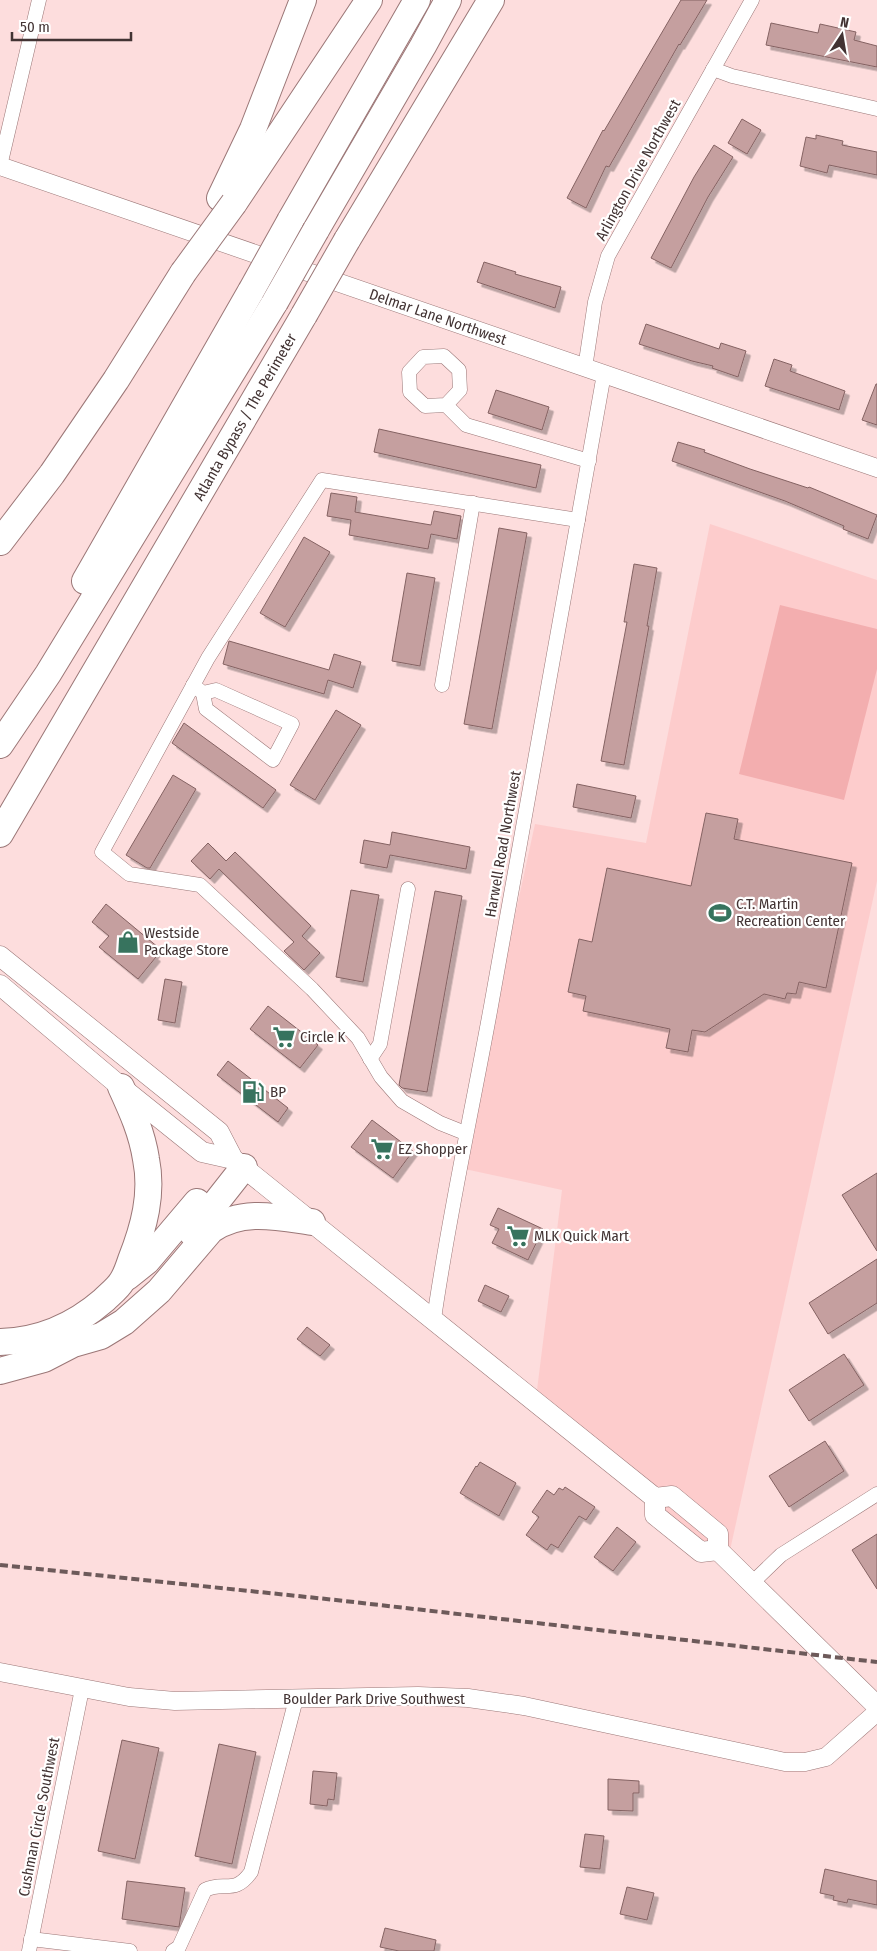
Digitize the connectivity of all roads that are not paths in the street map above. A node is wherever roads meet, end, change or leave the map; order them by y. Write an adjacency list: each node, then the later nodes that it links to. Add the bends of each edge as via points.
1 (39, 0): 10 (street)
2 (303, 0): 11 (highway)
3 (368, 0): 11 (highway)
4 (417, 0): 22 (highway, bridge)
5 (448, 0): 23 (highway, bridge, via 274,302 53,666)
6 (752, 0): 8 (street, Arlington Drive Northwest)
7 (490, 3): 24 (highway, Atlanta Bypass / The Perimeter, bridge, via 347,240)
8 (713, 69): 9 (street); 12 (street, Arlington Drive Northwest, via 608,256 595,302)
9 (877, 110)
10 (0, 166): 12 (street, Delmar Lane Northwest)
11 (227, 200): 19 (highway, bridge, via 116,380 52,474)
12 (585, 368): 13 (street, Delmar Lane Northwest)
13 (604, 374): 15 (street, Harwell Road Northwest); 16 (street, Delmar Lane Northwest)
14 (446, 405): 15 (street, via 466,425)
15 (589, 461): 18 (street, Harwell Road Northwest)
16 (877, 468)
17 (473, 503): 18 (street); 20 (street); 21 (street, via 322,480 208,658)
18 (578, 520): 30 (street, Harwell Road Northwest, via 491,1008)
19 (0, 542)
20 (442, 685)
21 (198, 689): 21 (street, via 216,690 292,724 273,760 206,708); 28 (street, via 102,852 129,874 200,886 312,989 358,1038)
22 (0, 730)
23 (0, 745)
24 (0, 834)
25 (408, 889): 28 (street, via 380,1044)
26 (1, 957): 31 (main road, via 219,1132)
27 (0, 985): 29 (main road)
28 (370, 1059): 30 (street, via 381,1078 402,1101)
29 (121, 1087): 31 (main road, via 202,1152); 33 (highway, via 142,1139 148,1185 142,1232)
30 (465, 1133): 34 (street, Harwell Road Northwest)
31 (238, 1163): 32 (main road); 33 (highway, via 147,1262); 36 (highway, via 168,1262 139,1292)
32 (312, 1222): 34 (main road); 36 (highway, via 267,1215 235,1218 221,1223 211,1230 159,1291 124,1322 101,1336)
33 (122, 1281): 35 (highway, via 96,1307 56,1332)
34 (434, 1319): 39 (main road, via 655,1498 672,1496 700,1518 718,1534 718,1550)
35 (0, 1342)
36 (73, 1344): 37 (highway, via 44,1359)
37 (0, 1371)
38 (877, 1494): 39 (street, via 781,1555)
39 (752, 1583): 43 (main road)
40 (0, 1672): 41 (street, Boulder Park Drive Southwest)
41 (82, 1689): 42 (street, Boulder Park Drive Southwest, via 175,1701); 45 (street, Cushman Circle Southwest)
42 (296, 1699): 44 (street, Boulder Park Drive Southwest, via 468,1698 524,1706 785,1762 826,1757); 47 (street, via 251,1872 246,1881 235,1887 205,1890 179,1947)
43 (877, 1706)
44 (877, 1712)
45 (30, 1945): 46 (street)
46 (130, 1951)
47 (173, 1951)

